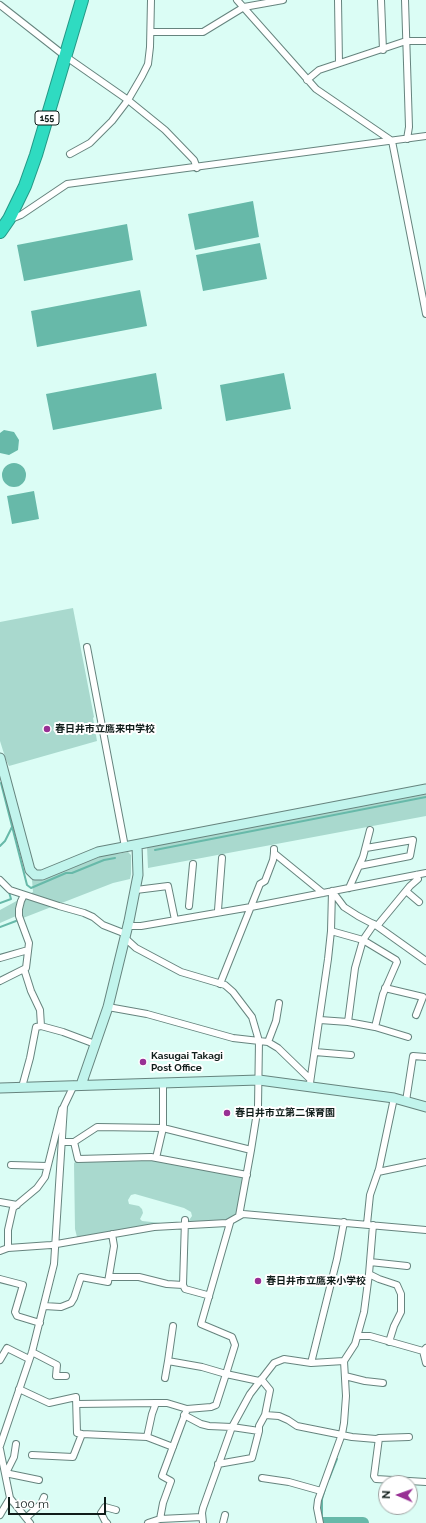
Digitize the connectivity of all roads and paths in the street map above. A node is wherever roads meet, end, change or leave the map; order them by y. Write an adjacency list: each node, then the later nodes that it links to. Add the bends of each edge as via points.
1 (82, 0): 14 (highway, 155)
2 (151, 0): 10 (street)
3 (237, 0): 9 (street)
4 (283, 0): 9 (street)
5 (338, 0): 15 (street)
6 (381, 0): 13 (street)
7 (405, 0): 11 (street)
8 (0, 5): 14 (street)
9 (244, 7): 10 (street, via 203,32); 16 (street)
10 (151, 32): 17 (street, via 148,64)
11 (406, 41): 12 (street); 13 (street); 19 (street)
12 (426, 41)
13 (382, 50): 15 (street)
14 (65, 56): 17 (street); 23 (highway, 155, via 36,155)
15 (339, 63): 16 (street, via 319,70)
16 (307, 80): 20 (street, via 316,89)
17 (128, 100): 21 (street, via 90,143); 22 (street, via 165,130 194,160)
18 (426, 136): 19 (street)
19 (407, 139): 20 (street)
20 (392, 141): 22 (street); 25 (street)
21 (70, 154)
22 (197, 168): 23 (street, via 67,184 21,215)
23 (9, 219): 24 (highway, 155)
24 (0, 232)
25 (426, 314)
26 (87, 647): 32 (street)
27 (0, 758): 28 (street)
28 (2, 771): 32 (street, via 30,870 35,875 42,875 98,852)
29 (426, 789): 31 (street)
30 (370, 830): 33 (street)
31 (137, 845): 32 (street); 41 (street)
32 (125, 847)
33 (366, 848): 36 (street); 36 (street, via 413,840 410,856)
34 (222, 858): 49 (street)
35 (193, 864): 47 (street)
36 (359, 866): 40 (street)
37 (426, 872): 38 (street)
38 (416, 875): 40 (street); 43 (street, via 418,879)
39 (0, 880): 45 (street, via 10,890)
40 (349, 888): 42 (street)
41 (136, 890): 50 (street, via 168,886); 53 (street)
42 (332, 891): 44 (street); 51 (street, via 344,907); 52 (street)
43 (406, 891): 46 (street); 51 (street)
44 (323, 893): 48 (street); 48 (street, via 274,851 265,881 260,884)
45 (24, 896): 53 (street, via 84,913 103,925); 55 (street, via 19,906 19,916 29,944)
46 (419, 902)
47 (189, 906)
48 (251, 907): 50 (street); 60 (street)
49 (218, 910)
50 (175, 920): 53 (street, via 141,926)
51 (376, 925): 54 (street); 57 (street)
52 (331, 931): 54 (street); 65 (street)
53 (126, 933): 60 (street, via 136,948 167,965 180,972); 63 (street)
54 (363, 940): 61 (street, via 396,960); 66 (street, via 355,968)
55 (28, 950): 56 (street); 58 (street)
56 (0, 958)
57 (426, 961)
58 (24, 969): 59 (street); 67 (street, via 40,1010)
59 (0, 981)
60 (220, 984): 70 (street, via 226,985 233,992 252,1017)
61 (385, 988): 64 (street, via 423,997); 68 (street)
62 (279, 1003): 71 (street)
63 (108, 1007): 70 (street, via 233,1038); 72 (street)
64 (416, 1015)
65 (320, 1020): 66 (street); 73 (street)
66 (348, 1022): 68 (street)
67 (41, 1026): 72 (street); 80 (street, via 36,1027)
68 (375, 1027): 69 (street)
69 (408, 1037)
70 (259, 1040): 71 (street); 76 (street)
71 (268, 1042): 78 (street, via 278,1048)
72 (95, 1044): 79 (street)
73 (315, 1052): 74 (street); 78 (street)
74 (351, 1055)
75 (426, 1057): 83 (street, via 413,1056)
76 (259, 1080): 77 (street); 78 (street); 89 (street)
77 (163, 1083): 79 (street); 86 (street)
78 (310, 1083): 82 (street)
79 (77, 1085): 80 (street); 84 (street)
80 (22, 1087): 81 (street)
81 (0, 1088)
82 (394, 1098): 83 (street); 94 (street)
83 (406, 1101): 85 (street)
84 (64, 1106): 87 (street); 93 (street, via 60,1111)
85 (426, 1106)
86 (163, 1128): 88 (street, via 97,1127); 89 (street); 90 (street)
87 (62, 1142): 88 (street); 105 (street)
88 (74, 1142): 90 (street, via 78,1159)
89 (251, 1150): 95 (street)
90 (156, 1158): 95 (street)
91 (426, 1162): 94 (street)
92 (11, 1165): 93 (street)
93 (47, 1166): 97 (street, via 45,1177 37,1188)
94 (378, 1172): 102 (street, via 370,1195)
95 (247, 1175): 98 (street)
96 (0, 1202): 97 (street)
97 (17, 1205): 106 (street, via 13,1208 8,1230)
98 (239, 1216): 99 (street, via 243,1214); 101 (street)
99 (344, 1222): 102 (street); 126 (street)
100 (185, 1223): 101 (street); 104 (street); 113 (street)
101 (230, 1223): 114 (street)
102 (370, 1224): 103 (street); 108 (street)
103 (426, 1230)
104 (112, 1234): 105 (street); 111 (street, via 114,1246)
105 (56, 1243): 106 (street); 115 (street)
106 (8, 1248): 107 (street)
107 (0, 1251)
108 (370, 1262): 109 (street); 110 (street)
109 (407, 1266)
110 (370, 1274): 118 (street); 119 (street, via 396,1285 401,1294 401,1312)
111 (109, 1277): 113 (street, via 138,1277); 115 (street, via 108,1282 80,1277 71,1303 61,1307)
112 (0, 1280): 116 (street, via 23,1285 15,1312 17,1316)
113 (183, 1285): 114 (street, via 185,1289)
114 (209, 1297): 128 (street, via 201,1324 232,1337 235,1345)
115 (44, 1306): 116 (street)
116 (40, 1323): 121 (street)
117 (173, 1326): 124 (street)
118 (358, 1336): 119 (street, via 370,1336); 125 (street)
119 (390, 1342): 120 (street)
120 (424, 1350): 127 (street)
121 (32, 1352): 122 (street); 129 (street, via 57,1365 56,1376)
122 (29, 1358): 123 (street, via 7,1348); 134 (street)
123 (0, 1360)
124 (168, 1361): 128 (street); 131 (street)
125 (344, 1361): 126 (street); 130 (street)
126 (311, 1363): 132 (street, via 278,1360)
127 (426, 1363)
128 (226, 1374): 132 (street); 137 (street, via 216,1405)
129 (66, 1376)
130 (345, 1376): 133 (street); 143 (street)
131 (165, 1378)
132 (260, 1380): 138 (street, via 270,1390); 140 (street)
133 (383, 1383)
134 (19, 1389): 136 (street, via 49,1403 76,1397); 147 (street)
135 (156, 1403): 136 (street); 137 (street, via 167,1403); 144 (street)
136 (77, 1404): 142 (street, via 77,1433)
137 (187, 1409): 139 (street)
138 (265, 1414): 141 (street); 143 (street, via 279,1416 297,1426)
139 (184, 1415): 140 (street, via 201,1424); 149 (street)
140 (232, 1427): 141 (street); 152 (street)
141 (259, 1431): 152 (street, via 252,1458)
142 (82, 1434): 144 (street); 151 (street, via 73,1457)
143 (342, 1434): 146 (street); 157 (street)
144 (147, 1437): 149 (street)
145 (409, 1437): 146 (street)
146 (379, 1438): 156 (street, via 374,1476 376,1478)
147 (1, 1442)
148 (16, 1444): 153 (street, via 14,1457)
149 (173, 1447): 163 (street, via 162,1476 171,1481 162,1504)
150 (0, 1449): 153 (street)
151 (32, 1455)
152 (218, 1464): 164 (street, via 203,1508)
153 (6, 1473): 155 (street); 159 (street)
154 (262, 1478): 157 (street)
155 (39, 1480)
156 (426, 1482)
157 (321, 1491): 166 (street, via 317,1508)
158 (44, 1497): 165 (street)
159 (10, 1498): 161 (street); 165 (street)
160 (116, 1510): 167 (street, via 105,1507 101,1513)
161 (0, 1515)
162 (225, 1515): 169 (street)
163 (160, 1519): 164 (street); 168 (street)
164 (203, 1520)
165 (28, 1521)
166 (319, 1521)
167 (107, 1523)
168 (148, 1523)
169 (223, 1523)

